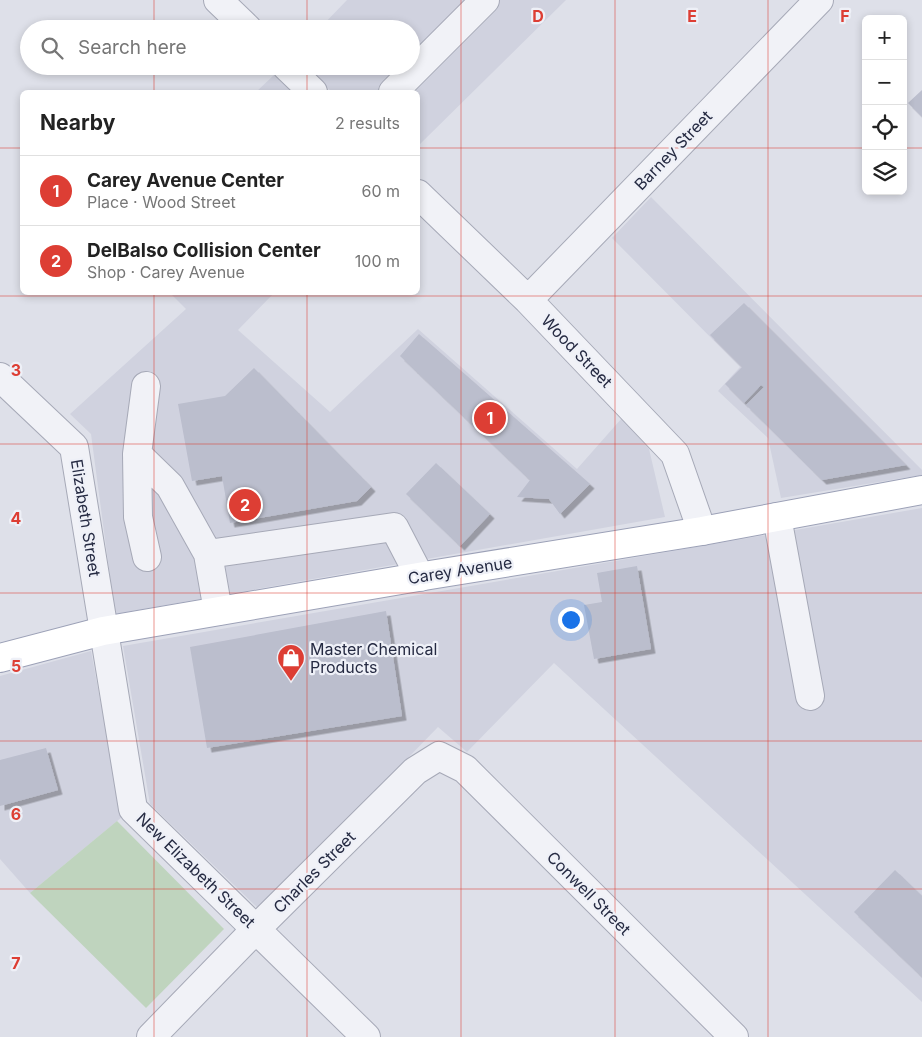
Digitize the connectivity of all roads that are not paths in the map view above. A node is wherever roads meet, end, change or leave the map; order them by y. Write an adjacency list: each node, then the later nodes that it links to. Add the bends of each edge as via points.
1 (218, 0): 4 (street)
2 (485, 0): 5 (street)
3 (819, 0): 11 (street, Barney Street)
4 (239, 20)
5 (420, 65)
6 (295, 75): 8 (street)
7 (410, 75): 9 (street)
8 (311, 90)
9 (395, 90)
10 (420, 196): 11 (street, Wood Street)
11 (528, 300): 17 (street, Wood Street, via 675,454)
12 (0, 377): 22 (street, Elizabeth Street, via 74,447)
13 (146, 386): 14 (street)
14 (137, 454): 18 (street, via 170,486); 19 (street, via 138,517)
15 (922, 490): 16 (main road, Carey Avenue)
16 (778, 517): 17 (main road, Carey Avenue); 24 (street)
17 (702, 531): 20 (main road, Carey Avenue)
18 (208, 554): 20 (street, via 394,527); 21 (street)
19 (147, 557)
20 (420, 577): 21 (main road, Carey Avenue)
21 (218, 611): 22 (main road, Carey Avenue)
22 (103, 631): 23 (main road, Carey Avenue); 26 (street, New Elizabeth Street, via 133,809)
23 (0, 658)
24 (810, 696)
25 (440, 756): 26 (street, Charles Street, via 415,771); 29 (street, Conwell Street, via 465,769)
26 (256, 929): 27 (street, Charles Street); 28 (street, New Elizabeth Street)
27 (151, 1037)
28 (366, 1037)
29 (734, 1037)

